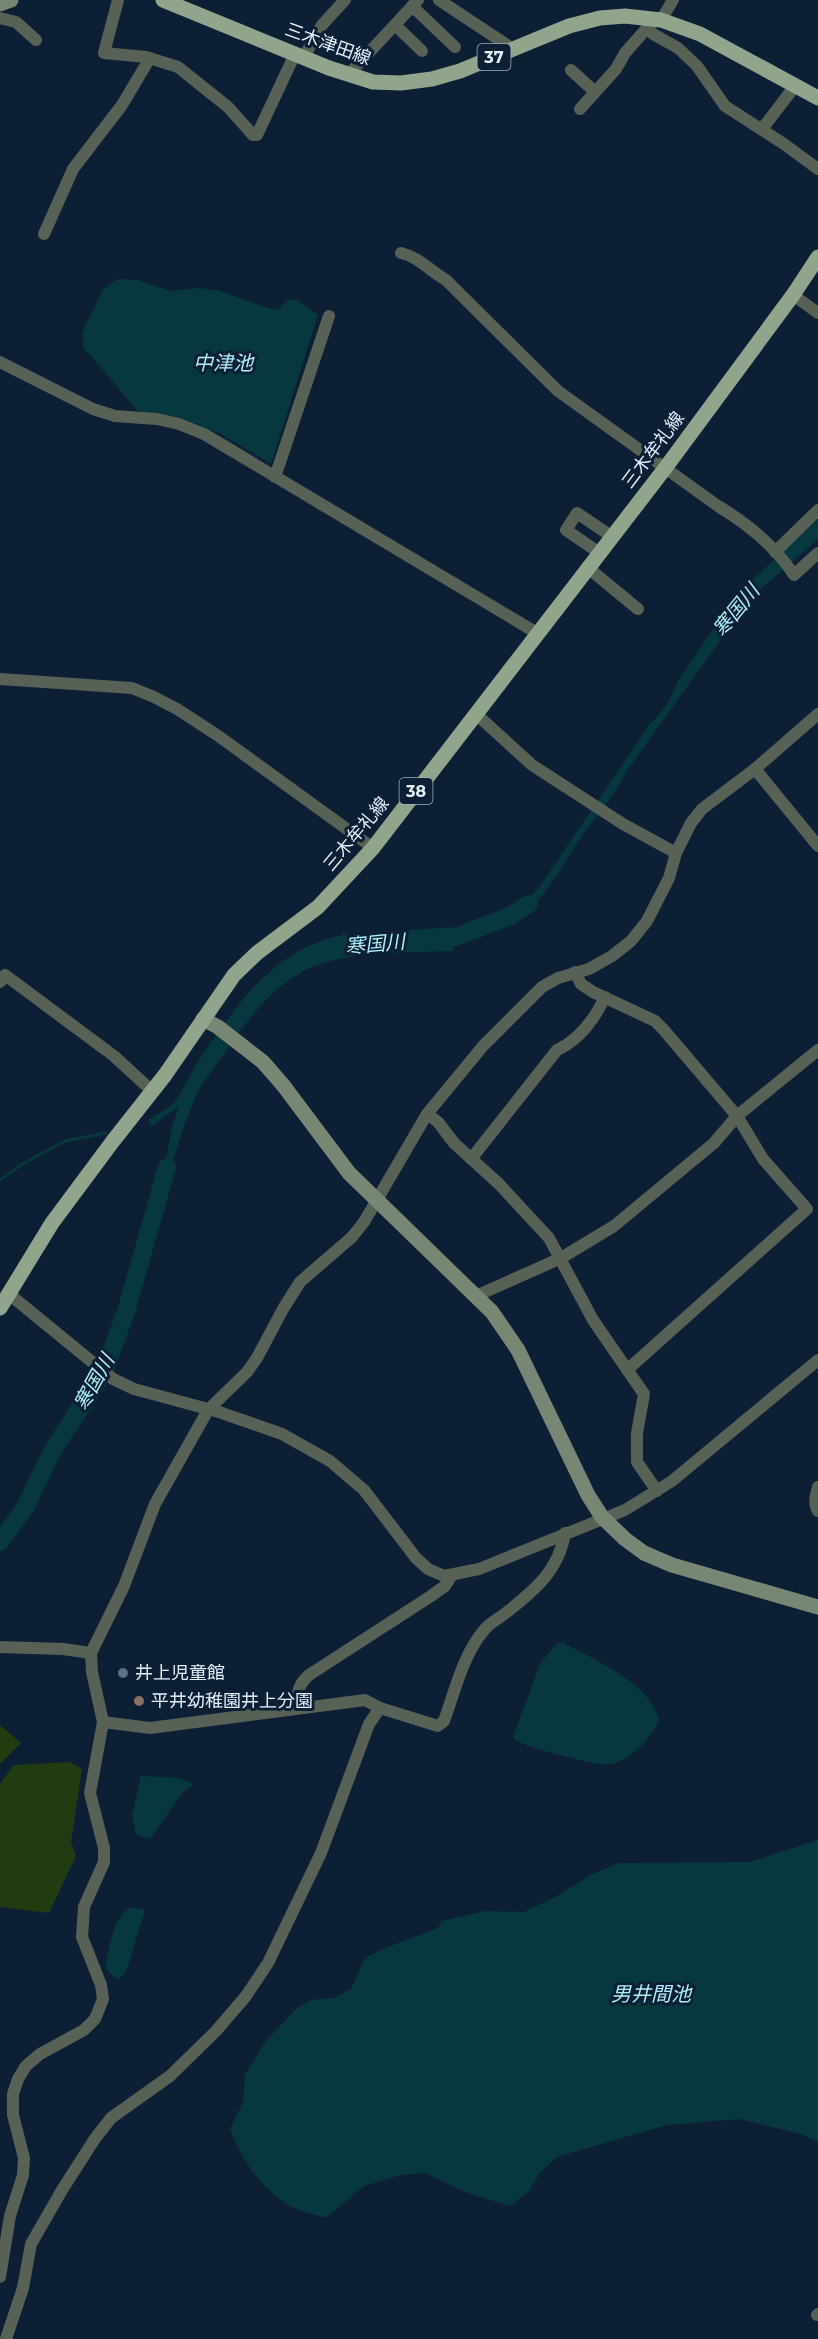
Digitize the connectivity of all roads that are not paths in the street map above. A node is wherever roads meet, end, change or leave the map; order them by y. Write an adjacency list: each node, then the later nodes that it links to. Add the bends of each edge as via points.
1 (11, 0): 8 (street)
2 (118, 0): 17 (street, via 104,52)
3 (163, 0): 16 (main road, 三木津田線 / 37)
4 (345, 0): 16 (street)
5 (439, 0): 14 (street)
6 (673, 0): 10 (street)
7 (415, 3): 11 (street); 13 (street)
8 (0, 4)
9 (0, 18): 12 (street, via 16,22)
10 (652, 22): 14 (main road, 三木津田線 / 37, via 625,16 600,18); 20 (main road, 三木津田線 / 37, via 700,34); 21 (street); 24 (street, via 653,34 678,48 697,66 725,106)
11 (395, 25): 15 (street); 19 (street)
12 (36, 40)
13 (454, 47)
14 (513, 49): 19 (main road, 三木津田線 / 37, via 432,79 373,82)
15 (422, 51)
16 (299, 56): 17 (street, via 257,135 250,133 228,107 178,67); 19 (main road, 三木津田線 / 37)
17 (150, 58): 26 (street, via 122,105 73,169)
18 (571, 70): 21 (street)
19 (349, 74)
20 (795, 86): 22 (main road, 三木津田線 / 37); 24 (street)
21 (595, 92): 23 (street)
22 (818, 98)
23 (580, 109)
24 (762, 129): 25 (street)
25 (818, 169)
26 (44, 234)
27 (401, 253): 34 (street, via 414,256 446,280 558,391)
28 (818, 257): 29 (main road, 三木牟礼線 / 38)
29 (795, 292): 30 (street); 31 (street); 34 (main road, 三木牟礼線 / 38)
30 (818, 303)
31 (818, 313)
32 (329, 316): 35 (street)
33 (0, 362): 35 (street, via 93,409 115,416 179,423)
34 (666, 467): 37 (main road, 三木牟礼線 / 38); 39 (street, via 745,523)
35 (274, 477): 43 (street)
36 (818, 510): 39 (street)
37 (611, 536): 38 (main road, 三木牟礼線 / 38); 38 (street, via 577,513 566,530)
38 (598, 552): 41 (main road, 三木牟礼線 / 38)
39 (776, 552): 40 (street, via 794,575)
40 (818, 553)
41 (587, 567): 42 (street); 43 (main road, 三木牟礼線 / 38)
42 (638, 609)
43 (537, 633): 45 (main road, 三木牟礼線 / 38)
44 (0, 679): 49 (street, via 139,691 217,735)
45 (476, 714): 49 (main road, 三木牟礼線 / 38); 50 (street, via 518,754 608,814)
46 (818, 714): 47 (street)
47 (755, 769): 48 (street); 50 (street, via 702,809)
48 (818, 846)
49 (373, 848): 54 (main road, 三木牟礼線 / 38, via 318,907 234,975)
50 (676, 853): 51 (street, via 669,878 647,921 631,941 589,969)
51 (575, 972): 53 (street, via 581,984); 57 (street, via 542,987 519,1008)
52 (0, 982): 56 (street, via 5,975 114,1056)
53 (605, 998): 58 (street, via 655,1021); 59 (street, via 597,1014 568,1045 557,1050)
54 (203, 1019): 56 (main road, 三木牟礼線 / 38); 60 (street, via 263,1062 314,1124 330,1150)
55 (818, 1050): 58 (street)
56 (152, 1091): 62 (main road, 三木牟礼線 / 38, via 52,1223)
57 (427, 1114): 59 (street); 60 (street)
58 (737, 1116): 61 (street, via 722,1136 614,1226); 66 (street, via 763,1159 807,1209)
59 (471, 1159): 61 (street, via 549,1238)
60 (376, 1201): 63 (street); 67 (street, via 352,1237 300,1282 247,1372)
61 (561, 1258): 63 (street); 66 (street, via 593,1320)
62 (9, 1294): 64 (main road, 三木牟礼線 / 38); 67 (street, via 113,1379)
63 (476, 1296): 71 (street, via 518,1350)
64 (0, 1308)
65 (818, 1360): 69 (street)
66 (627, 1370): 69 (street, via 644,1394 637,1462)
67 (208, 1410): 73 (street, via 282,1434 330,1461 364,1490 416,1558 428,1569); 76 (street, via 155,1504 124,1586)
68 (818, 1487): 70 (street)
69 (657, 1491): 71 (street, via 625,1510)
70 (818, 1511)
71 (602, 1517): 72 (street); 74 (street, via 644,1553 672,1565)
72 (565, 1533): 73 (street, via 479,1569); 78 (street, via 562,1550 551,1570 477,1639 444,1721 438,1726)
73 (452, 1575): 77 (street, via 431,1596 309,1675 300,1683)
74 (818, 1607)
75 (0, 1647): 76 (street)
76 (91, 1653): 79 (street)
77 (298, 1707): 78 (street, via 365,1700); 79 (street, via 150,1728)
78 (380, 1708): 82 (street, via 369,1724 321,1853 268,1963 216,2031 170,2076 111,2118 94,2140 31,2244 23,2289)
79 (103, 1722): 80 (street, via 90,1793 104,1862 84,1907 82,1922 82,1937 103,1999 96,2019 40,2054 18,2079 13,2115 24,2158 23,2175 10,2216)
80 (0, 2277)
81 (0, 2326): 82 (street)
82 (5, 2339)

